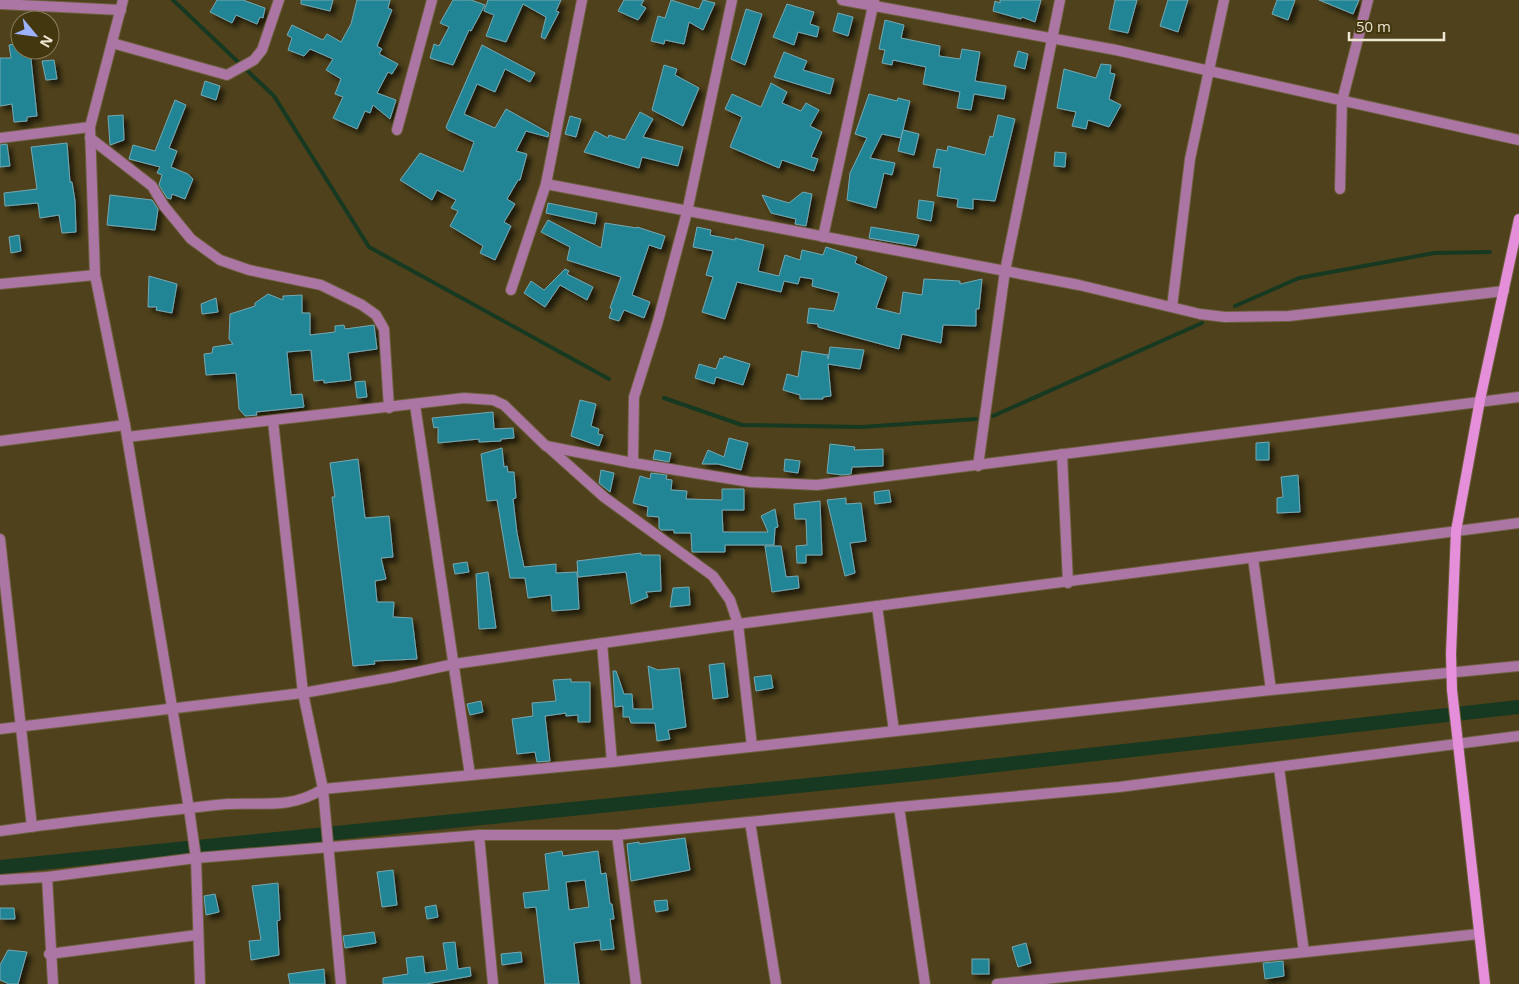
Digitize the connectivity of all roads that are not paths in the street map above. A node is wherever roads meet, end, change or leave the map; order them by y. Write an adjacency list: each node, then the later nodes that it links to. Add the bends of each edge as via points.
1 (279, 0): 13 (street, via 262,50 254,60 227,75)
2 (432, 0): 16 (street)
3 (582, 0): 20 (street)
4 (732, 0): 22 (street)
5 (842, 0): 9 (street)
6 (1060, 0): 12 (street)
7 (1224, 0): 14 (street)
8 (1368, 0): 15 (street)
9 (874, 3): 12 (street); 24 (street)
10 (0, 4): 11 (street)
11 (122, 5): 13 (street)
12 (1052, 38): 14 (street); 25 (street)
13 (112, 43): 17 (street)
14 (1208, 69): 15 (street); 30 (street, via 1190,159)
15 (1342, 101): 19 (street); 21 (street)
16 (397, 130)
17 (90, 132): 18 (street); 26 (street); 34 (street, via 152,186 191,239 220,260 249,270 322,285 362,304 376,315 384,330)
18 (0, 138)
19 (1519, 140)
20 (546, 184): 22 (street); 28 (street)
21 (1340, 189)
22 (688, 212): 24 (street); 41 (street, via 634,397)
23 (1519, 219): 29 (street)
24 (822, 237): 25 (street)
25 (1005, 271): 30 (street); 42 (street)
26 (95, 275): 27 (street); 36 (street)
27 (0, 284)
28 (511, 290)
29 (1504, 292): 30 (street, via 1289,316 1225,317); 32 (street)
30 (1172, 307)
31 (1519, 397): 32 (street)
32 (1480, 400): 40 (street); 44 (street)
33 (415, 405): 34 (street); 39 (street, via 464,398 493,400 504,404); 51 (street)
34 (389, 408): 35 (street)
35 (273, 420): 37 (street); 55 (street)
36 (124, 425): 37 (street); 38 (street)
37 (126, 437): 56 (street)
38 (0, 441)
39 (546, 446): 41 (street); 49 (street, via 604,497 713,576 730,600)
40 (1062, 454): 42 (street); 47 (street)
41 (633, 463): 42 (street, via 750,482 817,486)
42 (978, 466)
43 (1519, 523): 44 (street)
44 (1456, 531): 46 (street); 53 (street)
45 (0, 539): 57 (street)
46 (1253, 558): 47 (street); 54 (street)
47 (1068, 582): 48 (street)
48 (877, 606): 49 (street); 59 (street)
49 (738, 624): 50 (street); 62 (street)
50 (602, 643): 51 (street); 63 (street)
51 (454, 664): 55 (street); 65 (street)
52 (1519, 666): 53 (street)
53 (1451, 674): 54 (street); 61 (street)
54 (1271, 690): 59 (street)
55 (303, 692): 56 (street); 66 (street)
56 (173, 710): 57 (street); 68 (street)
57 (20, 726): 58 (street); 70 (street)
58 (0, 729)
59 (894, 731): 62 (street)
60 (1519, 736): 61 (street)
61 (1457, 743): 64 (street); 78 (street)
62 (752, 746): 63 (street)
63 (612, 762): 65 (street)
64 (1279, 768): 67 (street, via 1119,787); 80 (street)
65 (470, 775): 66 (street)
66 (323, 789): 68 (street, via 309,798 295,801 218,804); 74 (street)
67 (899, 807): 69 (street); 88 (street)
68 (189, 809): 70 (street); 75 (street)
69 (750, 822): 73 (street); 87 (street)
70 (32, 827): 71 (street)
71 (0, 831)
72 (479, 835): 73 (street); 74 (street); 85 (street)
73 (617, 835): 86 (street)
74 (329, 847): 75 (street); 84 (street)
75 (196, 858): 76 (street); 79 (street)
76 (47, 877): 77 (street); 81 (street)
77 (0, 880)
78 (1479, 934): 80 (street); 90 (street)
79 (197, 936): 81 (street); 83 (street)
80 (1304, 952): 89 (street)
81 (50, 954): 82 (street)
82 (53, 984)
83 (200, 984)
84 (341, 984)
85 (493, 984)
86 (636, 984)
87 (776, 984)
88 (925, 984)
89 (997, 984)
90 (1485, 984)

